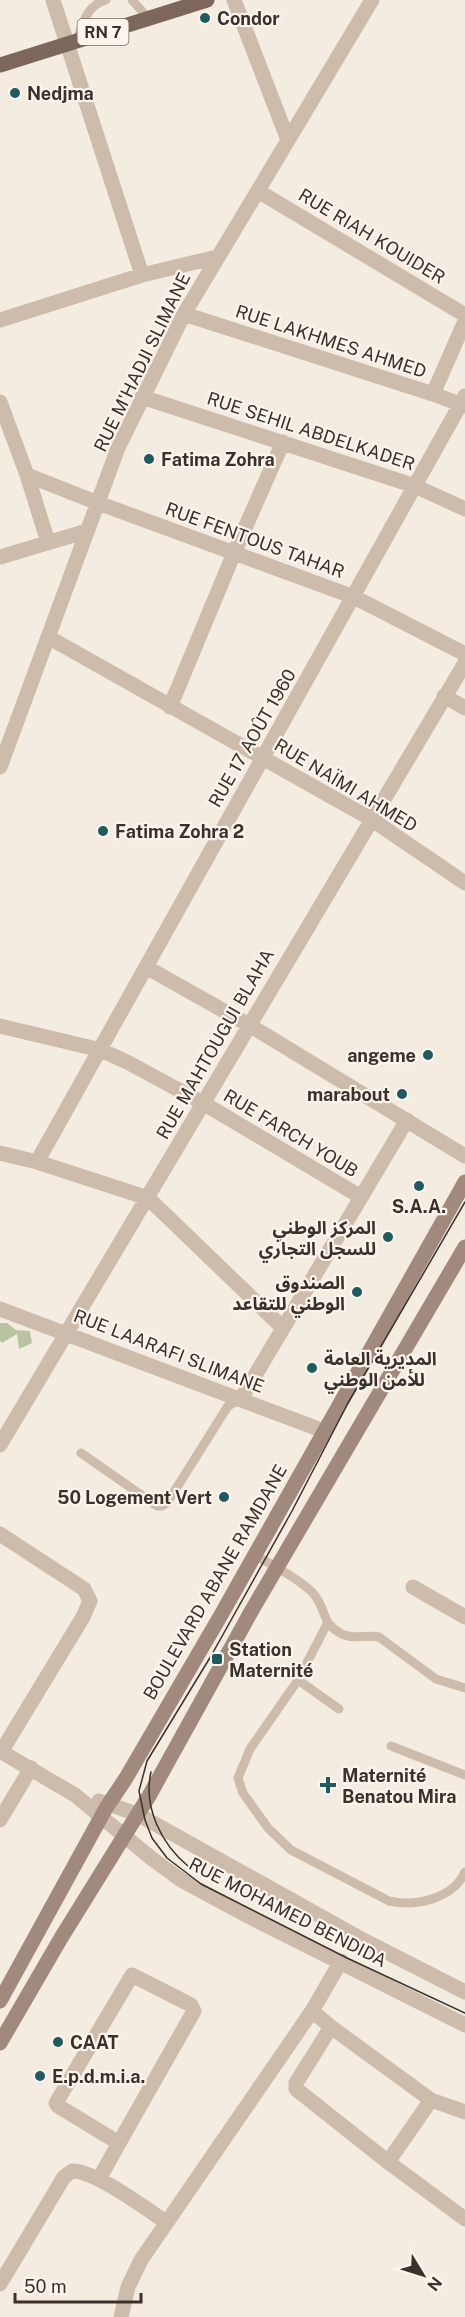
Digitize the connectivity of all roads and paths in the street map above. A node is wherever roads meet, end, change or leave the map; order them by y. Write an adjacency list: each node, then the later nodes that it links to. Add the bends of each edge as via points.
1 (53, 0): 8 (street)
2 (106, 0): 8 (lane, via 96,2 86,14)
3 (132, 0): 7 (lane)
4 (207, 0): 7 (main road, RN 7)
5 (234, 0): 10 (street)
6 (372, 0): 10 (street, RUE M'HADJI SLIMANE)
7 (148, 18): 8 (main road, RN 7)
8 (72, 42): 9 (main road, RN 7); 13 (street)
9 (0, 65)
10 (288, 140): 11 (street, RUE M'HADJI SLIMANE)
11 (258, 191): 12 (street, RUE M'HADJI SLIMANE); 15 (street, RUE RIAH KOUIDER)
12 (217, 257): 13 (street); 14 (street, RUE M'HADJI SLIMANE)
13 (142, 275): 16 (street)
14 (184, 314): 18 (street, RUE LAKHMES AHMED); 19 (street, RUE M'HADJI SLIMANE)
15 (465, 315)
16 (0, 320)
17 (465, 321): 18 (street)
18 (433, 394): 21 (street, RUE LAKHMES AHMED)
19 (142, 397): 22 (street, RUE SEHIL ABDELKADER); 25 (street, RUE M'HADJI SLIMANE)
20 (0, 402): 23 (street)
21 (463, 402): 24 (street, RUE 17 AOÛT 1960)
22 (283, 442): 24 (street, RUE SEHIL ABDELKADER); 29 (street)
23 (27, 475): 25 (street, RUE FENTOUS TAHAR); 28 (street)
24 (415, 486): 26 (street, RUE SEHIL ABDELKADER); 31 (street, RUE 17 AOÛT 1960)
25 (98, 503): 27 (street, RUE M'HADJI SLIMANE); 29 (street, RUE FENTOUS TAHAR)
26 (465, 509)
27 (87, 531): 28 (street); 32 (street, RUE M'HADJI SLIMANE)
28 (48, 542): 30 (street)
29 (234, 553): 31 (street, RUE FENTOUS TAHAR); 36 (street)
30 (0, 557)
31 (354, 597): 33 (street, RUE FENTOUS TAHAR); 38 (street, RUE 17 AOÛT 1960)
32 (48, 638): 36 (street, RUE NAÏMI AHMED); 39 (street, RUE M'HADJI SLIMANE)
33 (465, 654)
34 (465, 663): 35 (street, RUE MAHTOUGUI BLAHA)
35 (444, 696): 37 (street); 40 (street, RUE MAHTOUGUI BLAHA)
36 (170, 707): 38 (street, RUE NAÏMI AHMED)
37 (465, 708)
38 (262, 757): 40 (street, RUE NAÏMI AHMED); 42 (street, RUE 17 AOÛT 1960)
39 (0, 767)
40 (371, 819): 41 (street, RUE NAÏMI AHMED); 43 (street, RUE MAHTOUGUI BLAHA)
41 (465, 883)
42 (146, 967): 43 (street); 45 (street, RUE 17 AOÛT 1960)
43 (249, 1025): 46 (street, RUE MAHTOUGUI BLAHA); 47 (street)
44 (0, 1026): 45 (street, RUE FARCH YOUB)
45 (101, 1050): 46 (street, RUE FARCH YOUB); 50 (street, RUE 17 AOÛT 1960)
46 (203, 1103): 52 (street, RUE FARCH YOUB); 53 (street, RUE MAHTOUGUI BLAHA)
47 (407, 1120): 49 (street); 52 (street)
48 (0, 1153): 50 (street)
49 (465, 1156)
50 (38, 1162): 53 (street)
51 (465, 1182): 59 (main road, BOULEVARD ABANE RAMDANE)
52 (361, 1197): 56 (street)
53 (148, 1198): 56 (street); 57 (street, RUE MAHTOUGUI BLAHA)
54 (465, 1247): 64 (main road)
55 (0, 1310): 57 (street, RUE LAARAFI SLIMANE)
56 (283, 1328): 58 (street)
57 (66, 1333): 58 (street, RUE LAARAFI SLIMANE); 60 (street, RUE MAHTOUGUI BLAHA)
58 (241, 1399): 59 (street, RUE LAARAFI SLIMANE); 61 (lane, via 228,1406 162,1506)
59 (324, 1431): 63 (main road, BOULEVARD ABANE RAMDANE)
60 (0, 1445)
61 (81, 1453)
62 (0, 1534): 72 (street, via 84,1589 90,1601)
63 (254, 1555): 64 (lane); 75 (main road, BOULEVARD ABANE RAMDANE)
64 (278, 1567): 67 (lane, via 318,1598); 76 (main road)
65 (413, 1587): 66 (street)
66 (465, 1617)
67 (327, 1624): 68 (lane); 69 (lane, via 349,1638 379,1637 436,1679)
68 (298, 1680): 70 (lane); 79 (lane, via 250,1749 238,1778 243,1793 268,1828 291,1850 402,1904 426,1901 455,1888)
69 (465, 1688)
70 (339, 1709)
71 (391, 1746): 74 (lane)
72 (0, 1751): 73 (street)
73 (31, 1768): 75 (street); 77 (street)
74 (465, 1775)
75 (105, 1811): 76 (street); 78 (street, RUE MOHAMED BENDIDA); 82 (main road, BOULEVARD ABANE RAMDANE)
76 (137, 1814): 78 (main road); 81 (street)
77 (0, 1820)
78 (124, 1836): 80 (street, RUE MOHAMED BENDIDA, via 181,1880); 86 (main road)
79 (465, 1872)
80 (340, 1961): 83 (street); 84 (street, RUE MOHAMED BENDIDA)
81 (465, 1992)
82 (0, 2001)
83 (312, 2011): 85 (street); 93 (street)
84 (465, 2025)
85 (331, 2027): 87 (street); 90 (street, via 296,2089)
86 (0, 2043)
87 (431, 2100): 88 (street); 90 (street)
88 (465, 2112)
89 (119, 2143): 89 (street, via 194,2011 134,1975 56,2101 58,2106); 91 (street)
90 (388, 2162): 92 (street)
91 (99, 2180): 93 (street); 94 (street, via 75,2170 67,2174)
92 (465, 2219)
93 (166, 2222): 95 (street, via 128,2287)
94 (0, 2284)
95 (121, 2317)

